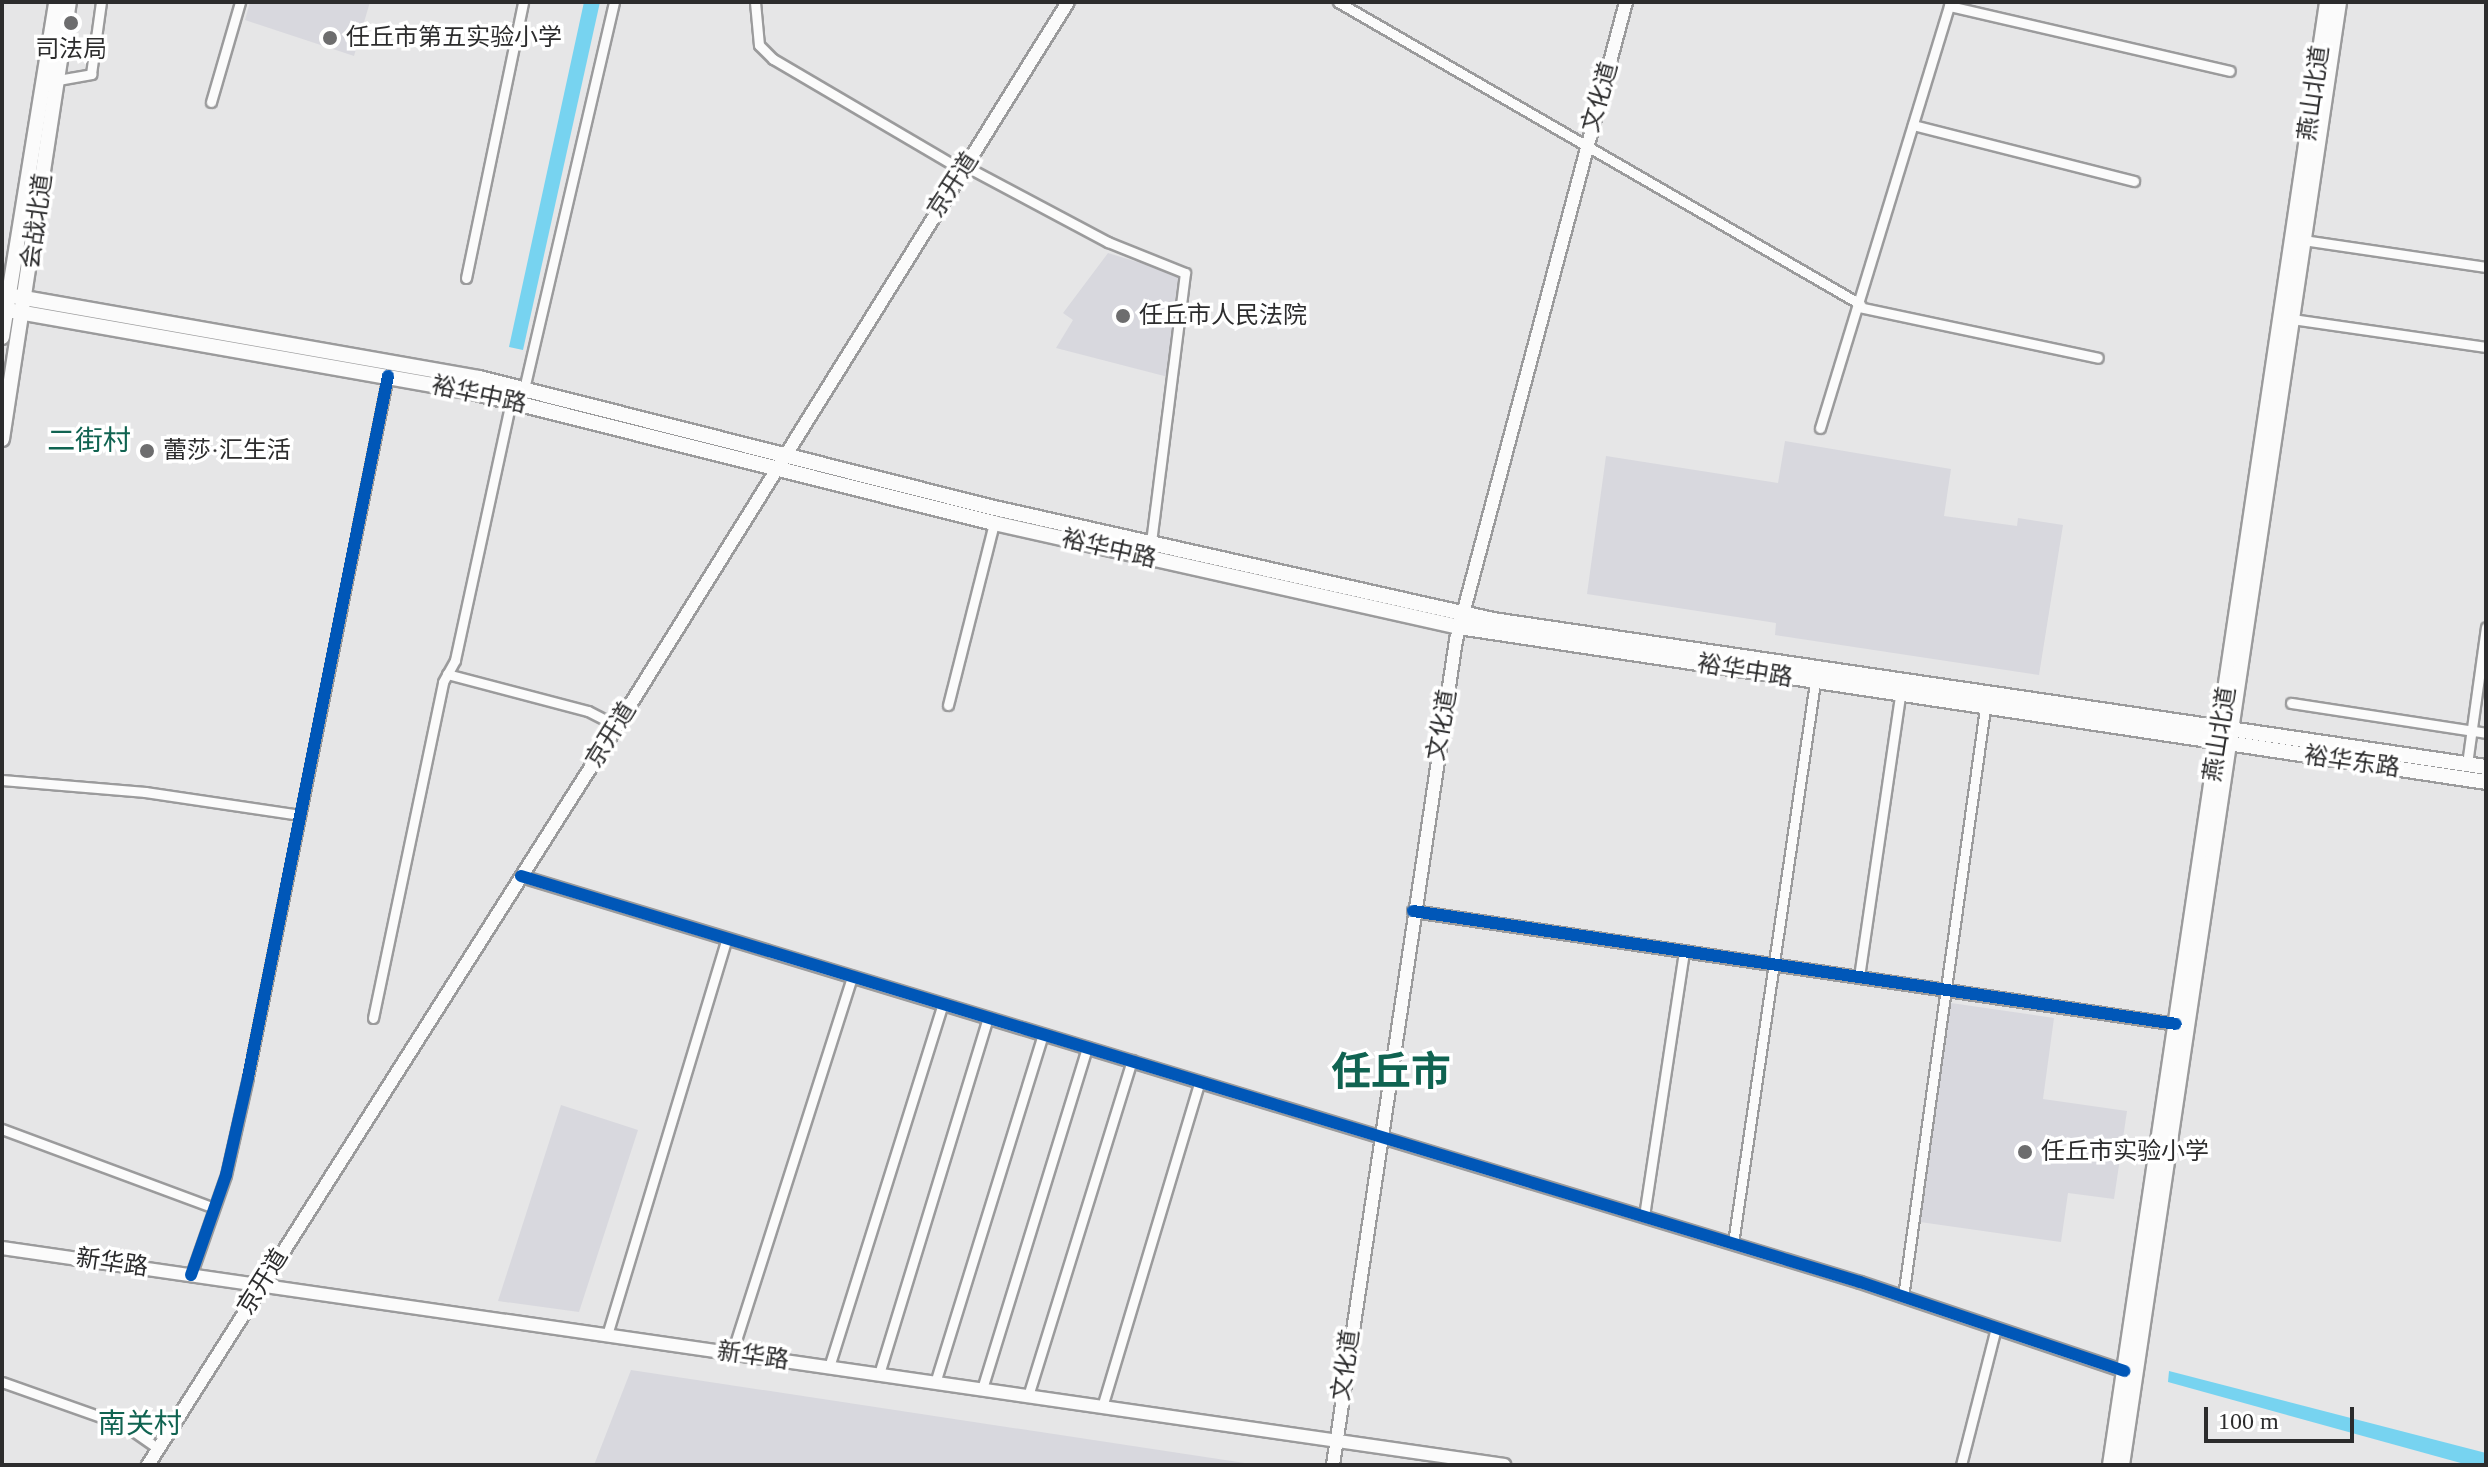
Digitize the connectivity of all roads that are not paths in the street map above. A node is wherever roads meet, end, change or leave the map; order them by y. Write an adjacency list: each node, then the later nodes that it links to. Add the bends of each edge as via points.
1 (56, 2): 24 (main road, 会战北道)
2 (69, 2): 15 (main road, 会战北道)
3 (101, 2): 15 (street, via 91,74)
4 (240, 2): 16 (street)
5 (523, 2): 23 (street)
6 (614, 2): 31 (street)
7 (755, 2): 19 (street, via 759,45 773,59)
8 (1068, 2): 19 (main road, 京开道)
9 (1338, 2): 18 (street)
10 (1626, 2): 18 (main road, 文化道)
11 (2327, 2): 49 (main road, 燕山北道)
12 (2339, 2): 21 (main road, 燕山北道)
13 (1949, 4): 14 (street); 17 (street)
14 (2230, 71)
15 (58, 80): 24 (main road, 会战北道)
16 (211, 102)
17 (1913, 125): 20 (street); 25 (street)
18 (1585, 149): 25 (street); 38 (main road, 文化道)
19 (964, 168): 35 (main road, 京开道); 37 (street, via 1108,242 1185,273)
20 (2134, 181)
21 (2303, 240): 22 (street); 26 (main road, 燕山北道)
22 (2486, 267)
23 (466, 278)
24 (12, 303): 27 (main road, 会战北道); 30 (main road, 裕华中路); 31 (main road, 裕华中路, via 268,338); 34 (main road, 会战北道)
25 (1859, 306): 29 (street); 33 (street)
26 (2292, 319): 28 (street); 49 (main road, 燕山北道)
27 (2, 337)
28 (2486, 347)
29 (2098, 358)
30 (388, 376): 32 (main road, 裕华中路); 54 (street)
31 (524, 389): 35 (main road, 裕华中路)
32 (511, 401): 35 (main road, 裕华中路); 40 (street, via 455,660)
33 (1820, 428)
34 (2, 439)
35 (780, 459): 36 (main road, 裕华中路); 37 (main road, 裕华中路); 46 (main road, 京开道)
36 (994, 523): 38 (main road, 裕华中路); 44 (street)
37 (1151, 544): 38 (main road, 裕华中路)
38 (1460, 620): 41 (main road, 裕华中路); 49 (main road, 裕华中路); 56 (main road, 文化道)
39 (2486, 627): 47 (street)
40 (447, 674): 46 (street, via 588,711); 65 (street)
41 (1815, 682): 42 (main road, 裕华中路); 59 (street)
42 (1900, 695): 45 (main road, 裕华中路); 61 (street)
43 (2291, 703): 47 (street)
44 (948, 705)
45 (1985, 708): 49 (main road, 裕华中路); 62 (street)
46 (617, 726): 55 (main road, 京开道)
47 (2471, 731): 48 (street); 50 (street)
48 (2486, 733)
49 (2226, 736): 50 (main road, 裕华东路); 53 (main road, 裕华东路); 66 (main road, 燕山北道); 98 (main road, 燕山北道)
50 (2467, 764): 51 (main road, 裕华东路)
51 (2486, 767)
52 (2, 780): 54 (street, via 145,792)
53 (2486, 782)
54 (300, 815): 73 (street, via 248,1077)
55 (521, 876): 57 (street); 78 (main road, 京开道)
56 (1413, 911): 58 (street); 72 (main road, 文化道)
57 (727, 938): 60 (street); 81 (street)
58 (1684, 952): 59 (street); 74 (street)
59 (1773, 965): 61 (street); 75 (street)
60 (852, 976): 63 (street); 82 (street)
61 (1859, 977): 62 (street)
62 (1946, 990): 66 (street); 79 (street)
63 (943, 1003): 64 (street); 83 (street)
64 (988, 1017): 67 (street); 85 (street)
65 (373, 1018)
66 (2176, 1024): 84 (main road, 燕山北道)
67 (1043, 1034): 68 (street); 87 (street)
68 (1087, 1047): 69 (street); 88 (street)
69 (1132, 1060): 70 (street); 89 (street)
70 (1200, 1081): 72 (street); 90 (street)
71 (2, 1129): 73 (street)
72 (1379, 1135): 74 (street); 91 (main road, 文化道)
73 (214, 1208): 77 (street)
74 (1644, 1216): 75 (street)
75 (1733, 1243): 79 (street)
76 (2, 1248): 77 (main road, 新华路)
77 (191, 1275): 78 (main road, 新华路)
78 (261, 1285): 81 (main road, 新华路); 92 (main road, 京开道)
79 (1903, 1297): 80 (street)
80 (1996, 1328): 84 (street); 96 (street)
81 (607, 1335): 82 (main road, 新华路)
82 (732, 1353): 83 (main road, 新华路)
83 (829, 1367): 85 (main road, 新华路)
84 (2124, 1371): 97 (main road, 燕山北道)
85 (879, 1374): 87 (main road, 新华路)
86 (2, 1382): 92 (street, via 126,1426)
87 (935, 1383): 88 (main road, 新华路)
88 (982, 1389): 89 (main road, 新华路)
89 (1028, 1396): 90 (main road, 新华路)
90 (1102, 1407): 91 (main road, 新华路)
91 (1336, 1441): 93 (main road, 文化道); 95 (main road, 新华路)
92 (158, 1448): 94 (main road, 京开道)
93 (1332, 1464)
94 (148, 1465)
95 (1504, 1465)
96 (1961, 1465)
97 (2110, 1465)
98 (2122, 1465)

